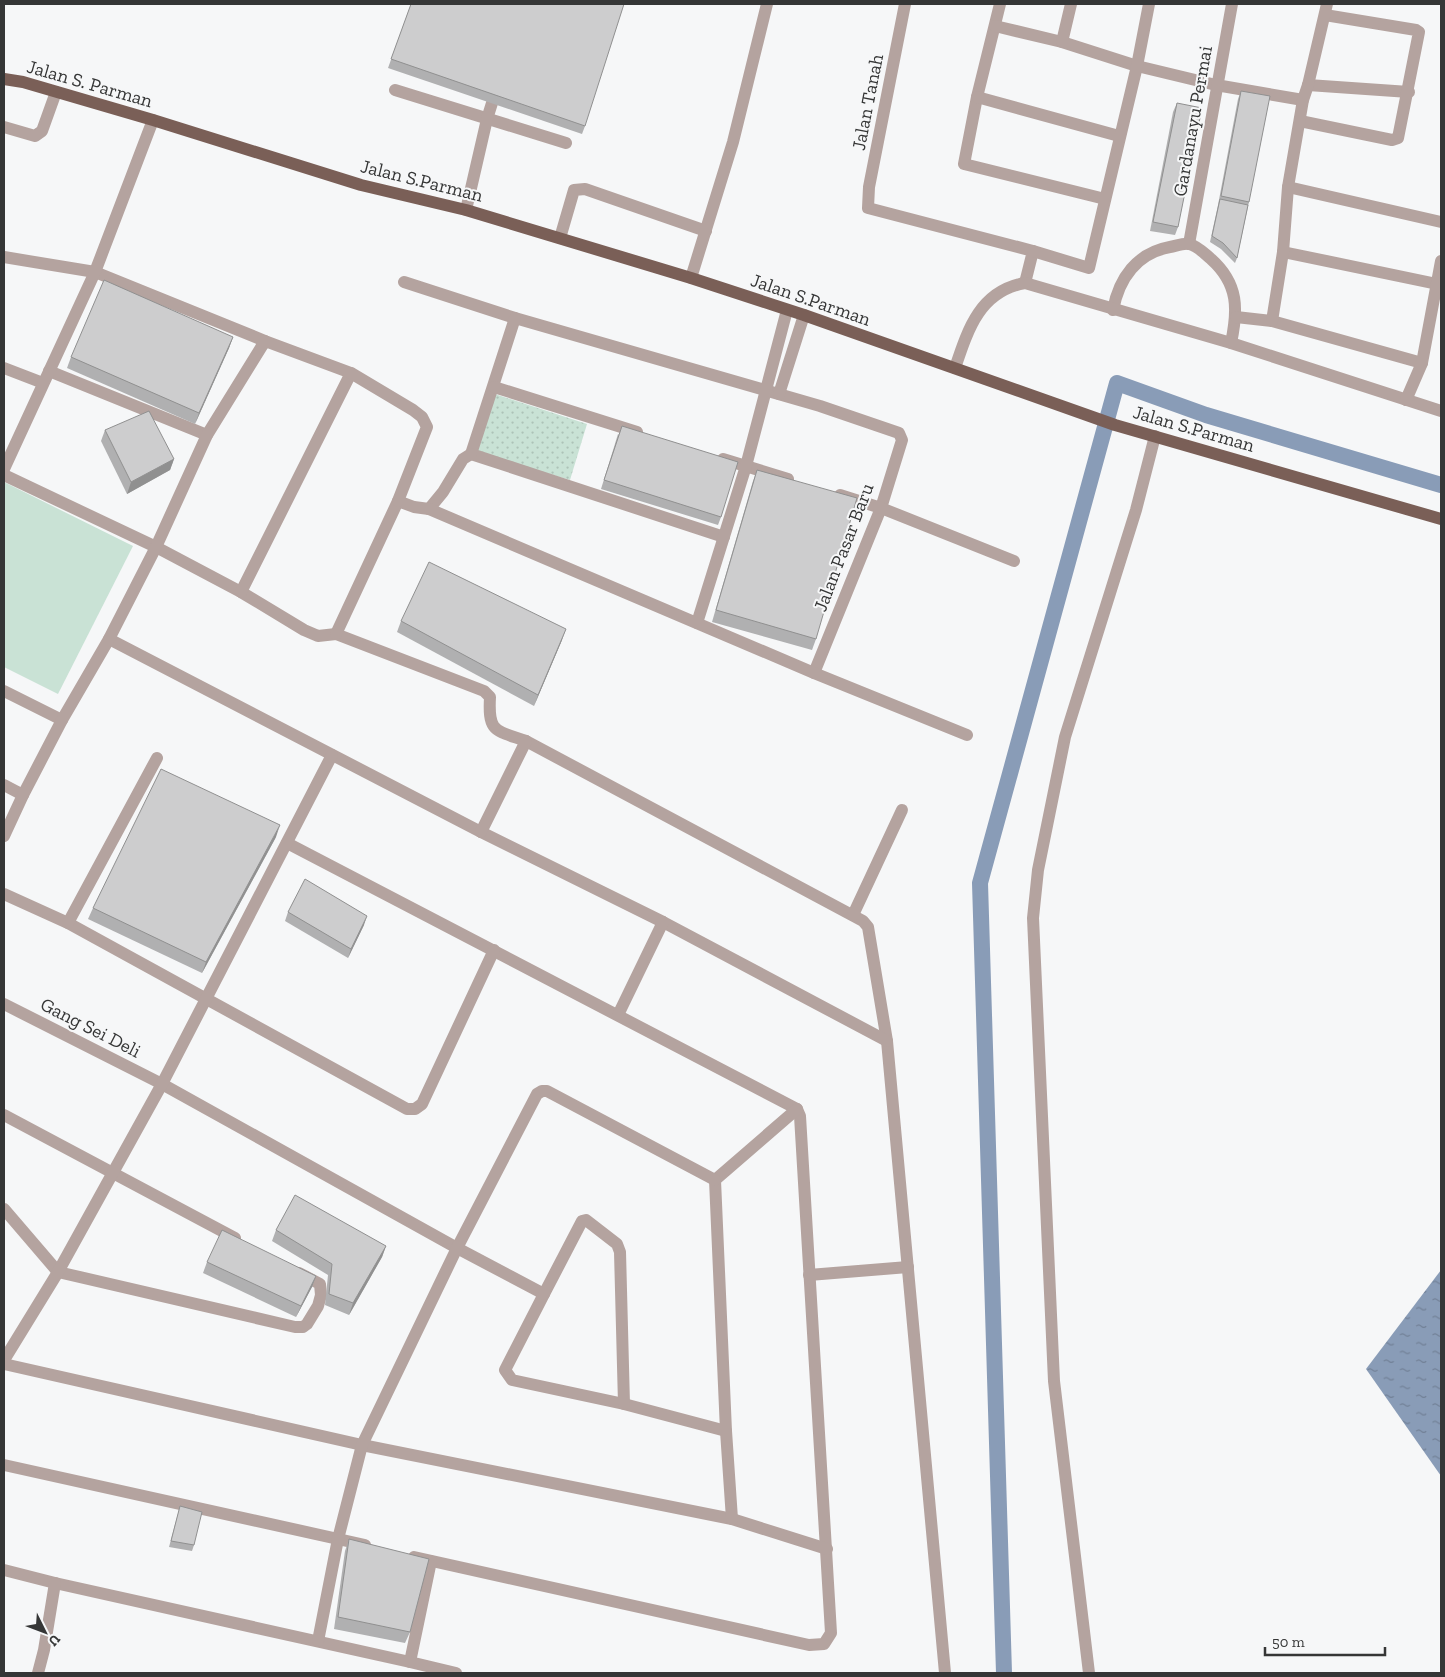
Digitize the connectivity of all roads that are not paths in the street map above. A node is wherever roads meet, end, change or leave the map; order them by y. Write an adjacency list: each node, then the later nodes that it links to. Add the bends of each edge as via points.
1 (767, 4): 30 (street, via 733,142)
2 (905, 4): 33 (street, Jalan Tanah, via 868,208)
3 (1000, 4): 8 (street)
4 (1071, 4): 9 (street)
5 (1149, 4): 10 (street)
6 (1232, 4): 13 (street, Gardanayu Permai)
7 (1326, 9): 14 (street); 17 (street, via 1419,32)
8 (995, 26): 9 (street); 18 (street)
9 (1062, 42): 10 (street)
10 (1137, 66): 13 (street); 24 (street)
11 (501, 75): 20 (street)
12 (4, 79): 16 (main road, Jalan S. Parman)
13 (1216, 85): 19 (street); 32 (street, Gardanayu Permai)
14 (1308, 85): 17 (street); 19 (street)
15 (395, 90): 20 (street)
16 (56, 92): 22 (main road, Jalan S. Parman); 23 (street, via 39,134 35,136)
17 (1409, 92): 21 (street, via 1396,139)
18 (977, 97): 24 (street); 27 (street, via 964,164)
19 (1303, 100): 21 (street)
20 (487, 119): 25 (street); 28 (street)
21 (1300, 121): 26 (street)
22 (159, 122): 28 (main road, Jalan S.Parman, via 361,184); 37 (street)
23 (4, 127)
24 (1119, 136): 27 (street)
25 (566, 143)
26 (1288, 187): 29 (street); 34 (street)
27 (1105, 199): 33 (street, via 1089,268)
28 (466, 210): 31 (main road, Jalan S.Parman)
29 (1441, 222)
30 (706, 231): 31 (street, via 580,188 574,190); 38 (street)
31 (560, 238): 38 (main road, Jalan S.Parman)
32 (1189, 244): 43 (street, via 1148,254 1134,266 1118,288); 45 (street, via 1203,251 1225,275 1236,303)
33 (1033, 251): 40 (street)
34 (1282, 252): 41 (street); 47 (street)
35 (4, 257): 37 (street)
36 (1441, 261): 41 (street)
37 (95, 272): 48 (street); 53 (street)
38 (691, 278): 42 (main road, Jalan S.Parman)
39 (404, 282): 46 (street, Jalan Pasar Baru)
40 (1025, 283): 43 (street); 52 (street, via 1012,285 989,299 965,337)
41 (1437, 284): 50 (street)
42 (787, 310): 44 (main road, Jalan S.Parman); 57 (street)
43 (1112, 310): 49 (street)
44 (804, 315): 52 (main road, Jalan S.Parman); 58 (street)
45 (1236, 317): 47 (street); 49 (street)
46 (516, 318): 56 (street); 57 (street, Jalan Pasar Baru)
47 (1272, 321): 50 (street)
48 (265, 341): 54 (street); 61 (street)
49 (1231, 343): 59 (street)
50 (1422, 363): 59 (street)
51 (4, 368): 55 (street)
52 (955, 368): 62 (main road, Jalan S.Parman)
53 (49, 371): 55 (street); 61 (street)
54 (351, 373): 71 (street, via 414,410 426,427); 78 (street)
55 (43, 383): 67 (street)
56 (494, 387): 63 (street); 64 (street)
57 (766, 390): 58 (street, Jalan Pasar Baru); 66 (street)
58 (779, 394): 72 (street, Jalan Pasar Baru, via 899,433 902,440)
59 (1406, 400): 60 (street)
60 (1441, 411)
61 (207, 435): 76 (street)
62 (1155, 436): 74 (main road, Jalan S.Parman); 136 (street, via 1136,510 1065,737 1038,870 1033,918 1054,1381)
63 (653, 437)
64 (471, 454): 73 (street, via 463,458); 75 (street)
65 (709, 454): 66 (street)
66 (746, 466): 69 (street); 75 (street)
67 (4, 469)
68 (4, 475): 76 (street)
69 (800, 483)
70 (827, 491): 72 (street)
71 (398, 502): 73 (street); 80 (street)
72 (881, 508): 77 (street); 82 (street, Jalan Pasar Baru)
73 (429, 509): 79 (street)
74 (1441, 518)
75 (724, 537): 79 (street)
76 (156, 547): 78 (street); 81 (street)
77 (1014, 560)
78 (241, 592): 80 (street, via 304,630 318,636)
79 (697, 623): 82 (street)
80 (336, 634): 86 (street, via 484,691 490,697 492,726 497,731)
81 (109, 639): 84 (street); 87 (street)
82 (814, 673): 85 (street)
83 (4, 691): 84 (street)
84 (62, 720): 90 (street)
85 (967, 735)
86 (526, 740): 92 (street); 96 (street)
87 (332, 755): 92 (street); 94 (street)
88 (157, 758): 98 (street)
89 (4, 785): 90 (street)
90 (23, 795): 93 (street)
91 (902, 810): 96 (street)
92 (481, 832): 97 (street)
93 (4, 836)
94 (287, 843): 99 (street); 100 (street)
95 (4, 894): 98 (street)
96 (853, 915): 103 (street, via 868,928)
97 (663, 922): 102 (street); 103 (street)
98 (68, 924): 100 (street)
99 (494, 950): 100 (street, via 422,1104 415,1109 407,1109); 102 (street)
100 (205, 1000): 104 (street)
101 (4, 1004): 104 (street, Gang Sei Deli)
102 (618, 1015): 105 (street)
103 (887, 1041): 113 (street)
104 (162, 1084): 107 (street); 111 (street, Gang Sei Deli)
105 (798, 1109): 108 (street); 115 (street)
106 (4, 1115): 107 (street)
107 (113, 1172): 110 (street); 114 (street)
108 (715, 1180): 111 (street, via 542,1091 537,1094); 120 (street)
109 (4, 1209): 114 (street)
110 (242, 1242)
111 (457, 1248): 116 (street, Gang Sei Deli); 121 (street)
112 (286, 1266): 114 (street, via 320,1284 322,1295 318,1306 303,1327)
113 (908, 1267): 115 (street); 135 (street)
114 (58, 1272): 117 (street)
115 (809, 1275): 126 (street)
116 (544, 1294): 119 (street, via 505,1370 508,1376 512,1380); 119 (street, via 582,1221 586,1220 617,1244 620,1252)
117 (4, 1360)
118 (4, 1364): 121 (street)
119 (624, 1404): 120 (street)
120 (726, 1431): 123 (street)
121 (362, 1445): 123 (street); 124 (street)
122 (4, 1465): 124 (street)
123 (732, 1519): 126 (street)
124 (338, 1539): 125 (street); 131 (street)
125 (375, 1548)
126 (827, 1549): 128 (street, via 832,1633 824,1644 809,1645)
127 (403, 1554): 128 (street)
128 (431, 1561): 132 (street)
129 (4, 1570): 130 (street)
130 (55, 1583): 131 (street); 133 (street)
131 (318, 1641): 132 (street)
132 (410, 1662): 134 (street)
133 (38, 1673)
134 (456, 1673)
135 (945, 1673)
136 (1089, 1673)

